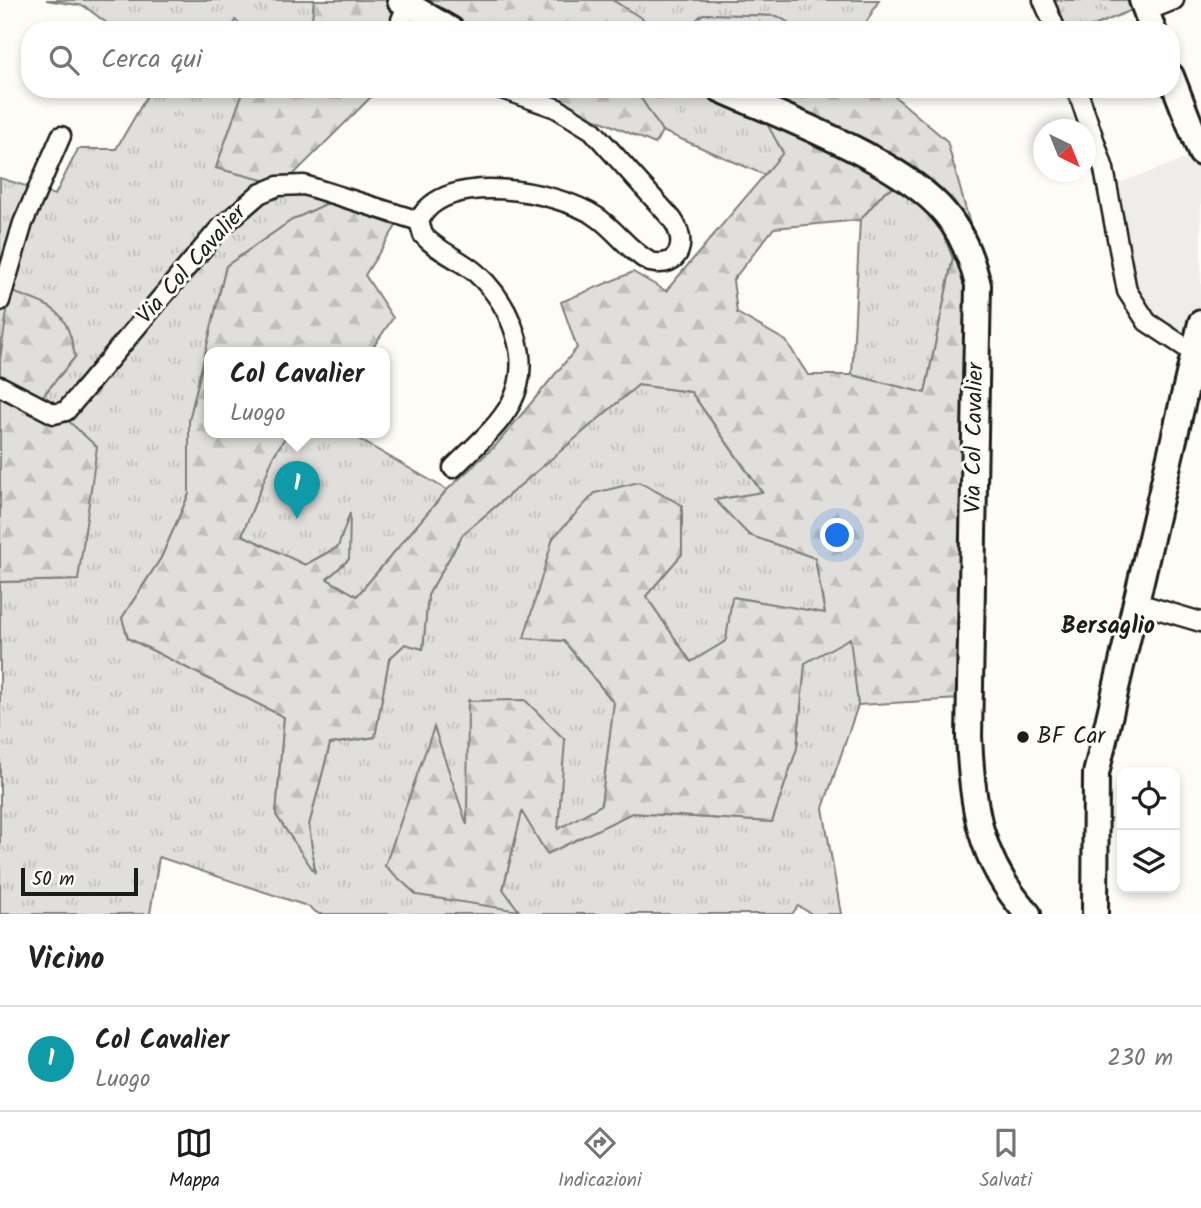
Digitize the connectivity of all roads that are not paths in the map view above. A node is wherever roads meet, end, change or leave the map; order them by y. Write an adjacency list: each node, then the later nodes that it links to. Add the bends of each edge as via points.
1 (1043, 0): 7 (street)
2 (1174, 0): 4 (street)
3 (404, 3): 5 (street); 6 (main road)
4 (1147, 14)
5 (401, 21)
6 (435, 21)
7 (1052, 21)
8 (528, 98): 14 (street, via 556,108 592,130 678,227 679,251 665,262 650,262 584,210 538,195 503,190 453,194 428,206)
9 (739, 98): 22 (main road, Via Col Cavalier, via 878,163 916,186 946,213 970,256 978,285 971,779 991,863)
10 (1080, 98): 17 (street, via 1102,161 1131,300 1154,328)
11 (1180, 98): 13 (main road)
12 (61, 136): 15 (street, via 23,223)
13 (1201, 153)
14 (419, 221): 18 (street, Via Col Cavalier, via 304,186 268,189 219,229 66,411 54,414); 19 (street, via 427,240 476,273 501,302 521,356 516,396 500,421)
15 (0, 301)
16 (1201, 323): 17 (main road)
17 (1194, 353): 20 (main road)
18 (0, 386)
19 (453, 468)
20 (1136, 603): 21 (street); 23 (main road, via 1096,774)
21 (1201, 622)
22 (1028, 914)
23 (1095, 914)

